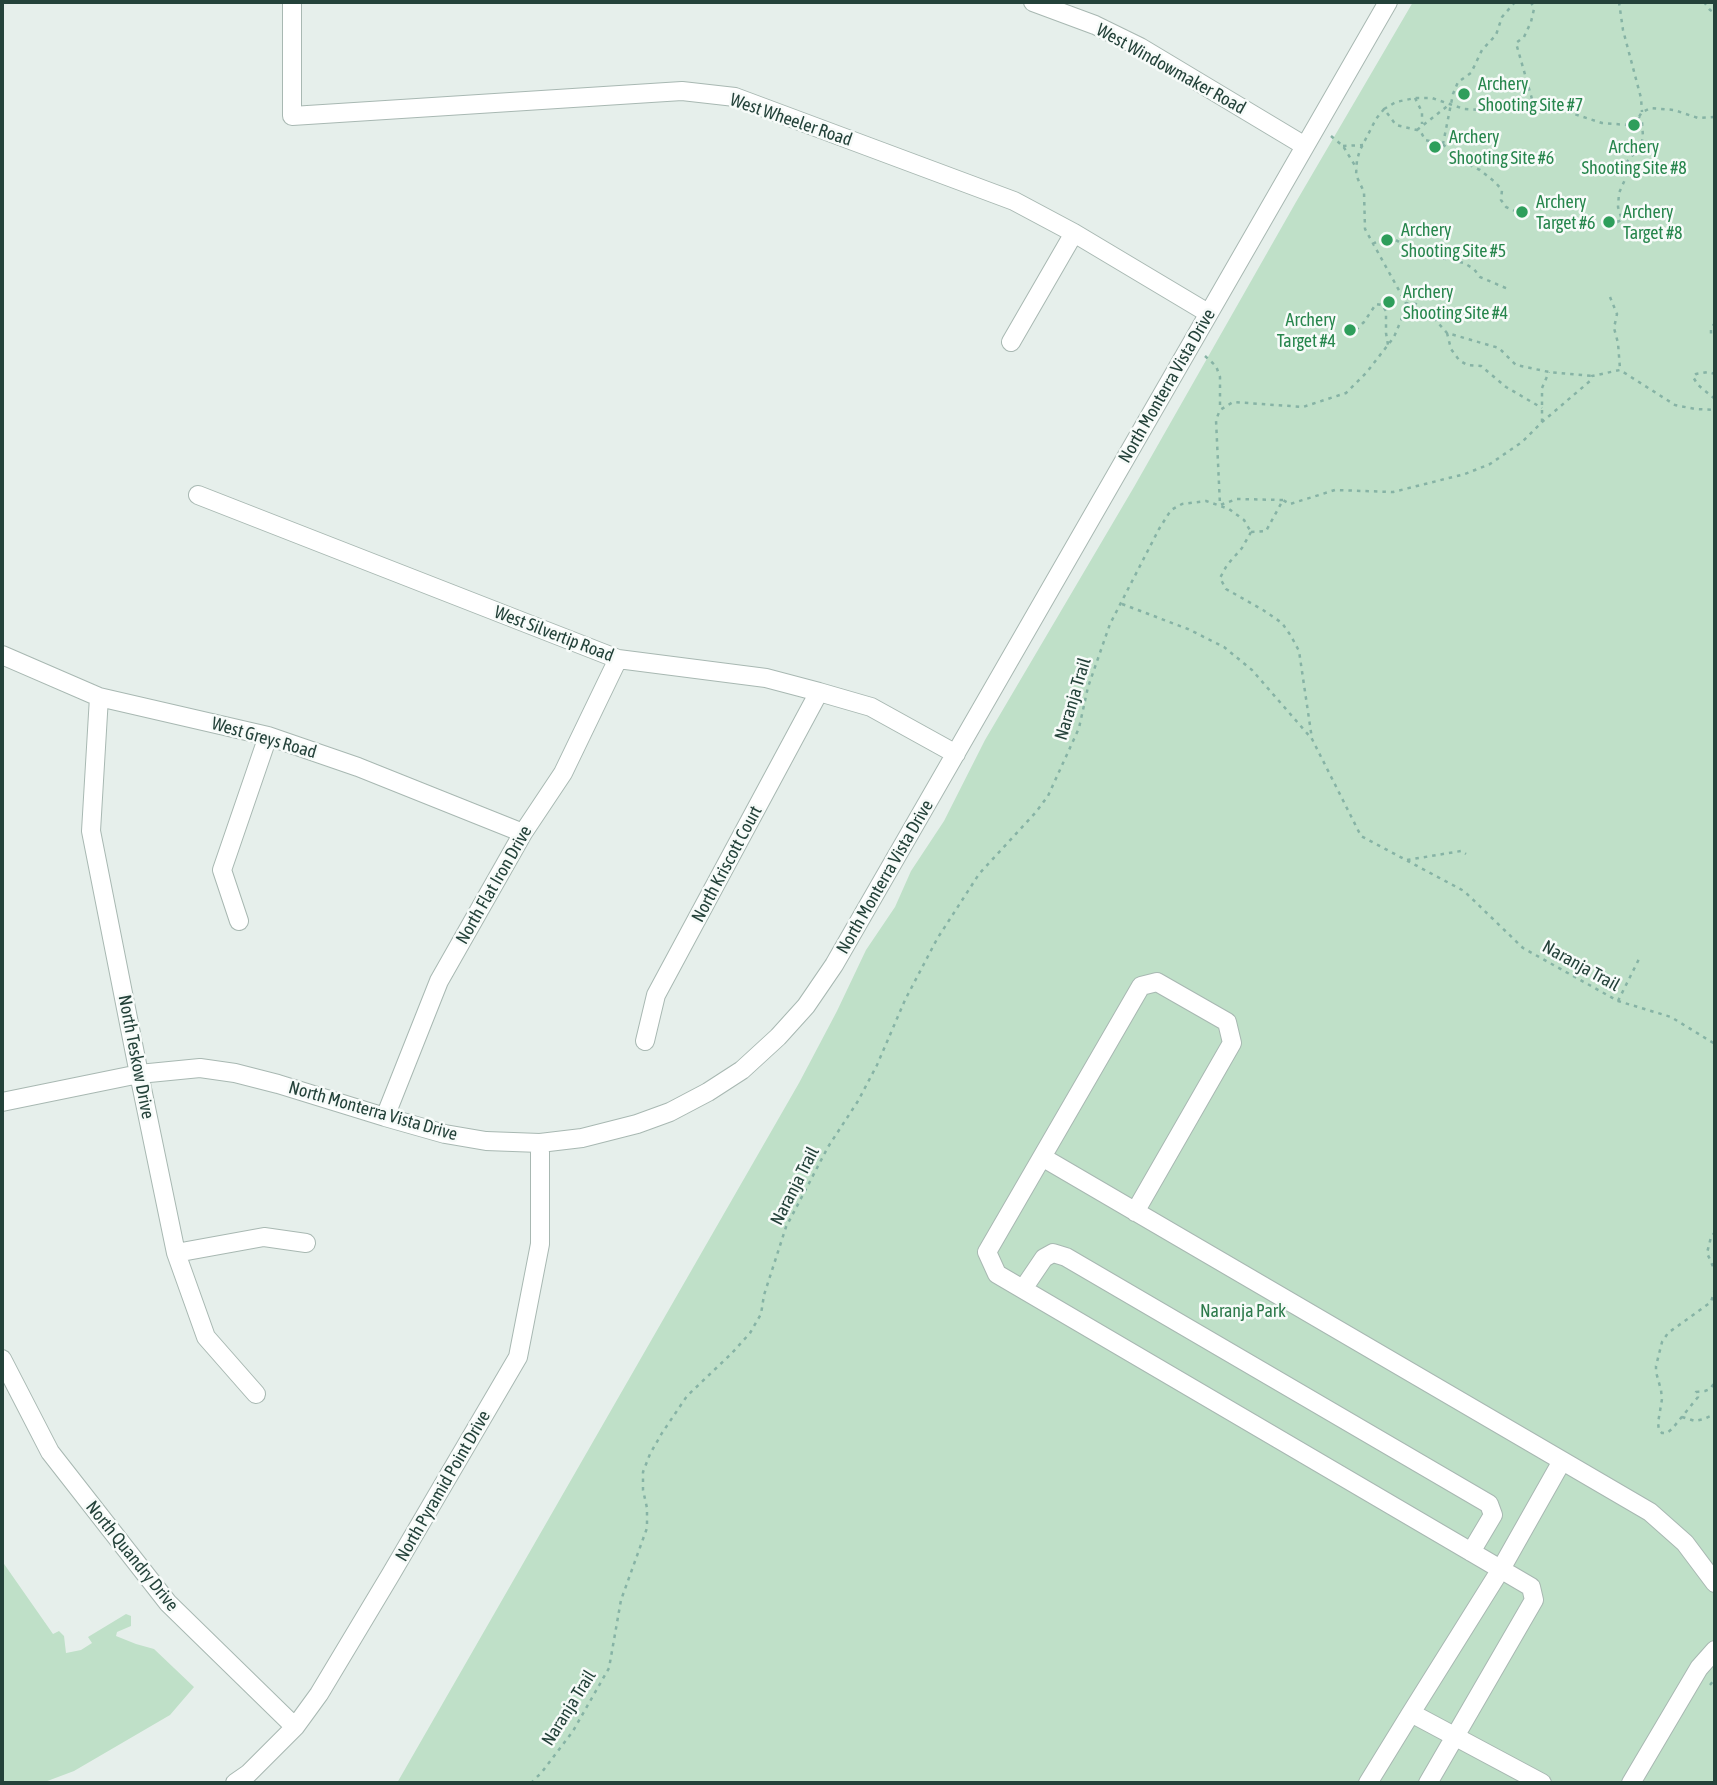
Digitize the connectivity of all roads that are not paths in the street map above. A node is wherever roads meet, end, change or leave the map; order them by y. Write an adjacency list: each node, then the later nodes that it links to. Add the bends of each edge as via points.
1 (292, 2): 5 (street, West Wheeler Road, via 292,116 682,91 735,97 1014,201)
2 (1033, 2): 4 (street, West Windowmaker Road, via 1140,47)
3 (1388, 2): 4 (street, North Monterra Vista Drive)
4 (1305, 146): 6 (street, North Monterra Vista Drive)
5 (1074, 233): 6 (street, West Wheeler Road); 7 (street)
6 (1208, 313): 14 (street, North Monterra Vista Drive)
7 (1011, 342)
8 (198, 495): 10 (street, West Silvertip Road)
9 (2, 655): 12 (street, West Greys Road)
10 (618, 659): 11 (street, West Silvertip Road, via 766,678); 15 (street, North Flat Iron Drive, via 563,773)
11 (819, 692): 14 (street, West Silvertip Road, via 871,707); 17 (street, North Kriscott Court, via 656,995)
12 (99, 697): 13 (street, West Greys Road); 18 (street, North Teskow Drive, via 91,831)
13 (268, 736): 15 (street, West Greys Road); 16 (street, via 222,870)
14 (956, 754): 21 (street, North Monterra Vista Drive, via 834,965 779,1037 741,1070 670,1112 582,1138)
15 (523, 833): 20 (street, North Flat Iron Drive, via 439,981)
16 (239, 921)
17 (645, 1041)
18 (139, 1074): 19 (street, North Monterra Vista Drive); 20 (street, North Monterra Vista Drive, via 200,1068 235,1073); 25 (street, North Teskow Drive)
19 (2, 1102)
20 (384, 1117): 21 (street, North Monterra Vista Drive, via 445,1134)
21 (540, 1143): 35 (street, North Pyramid Point Drive, via 540,1244 518,1357 319,1694)
22 (1042, 1157): 23 (street); 23 (street, via 1141,986 1157,982 1227,1022 1232,1043); 26 (street, via 987,1252 997,1274)
23 (1135, 1212): 29 (street)
24 (306, 1243): 25 (street, via 264,1237)
25 (176, 1253): 28 (street, North Teskow Drive, via 206,1337)
26 (1023, 1289): 30 (street); 30 (street, via 1044,1258 1053,1253 1066,1257 1477,1496 1489,1504 1493,1515)
27 (2, 1359): 35 (street, North Quandry Drive, via 50,1452 168,1603)
28 (256, 1394)
29 (1562, 1461): 31 (street); 32 (street, via 1650,1512 1685,1543)
30 (1471, 1552): 31 (street)
31 (1500, 1569): 34 (street); 36 (street, via 1531,1587 1534,1600)
32 (1715, 1583)
33 (1715, 1650): 41 (street, via 1699,1668)
34 (1411, 1713): 36 (street); 38 (street)
35 (295, 1727): 37 (street, North Pyramid Point Drive)
36 (1456, 1737): 39 (street); 40 (street)
37 (235, 1783)
38 (1368, 1783)
39 (1428, 1783)
40 (1542, 1783)
41 (1631, 1783)

